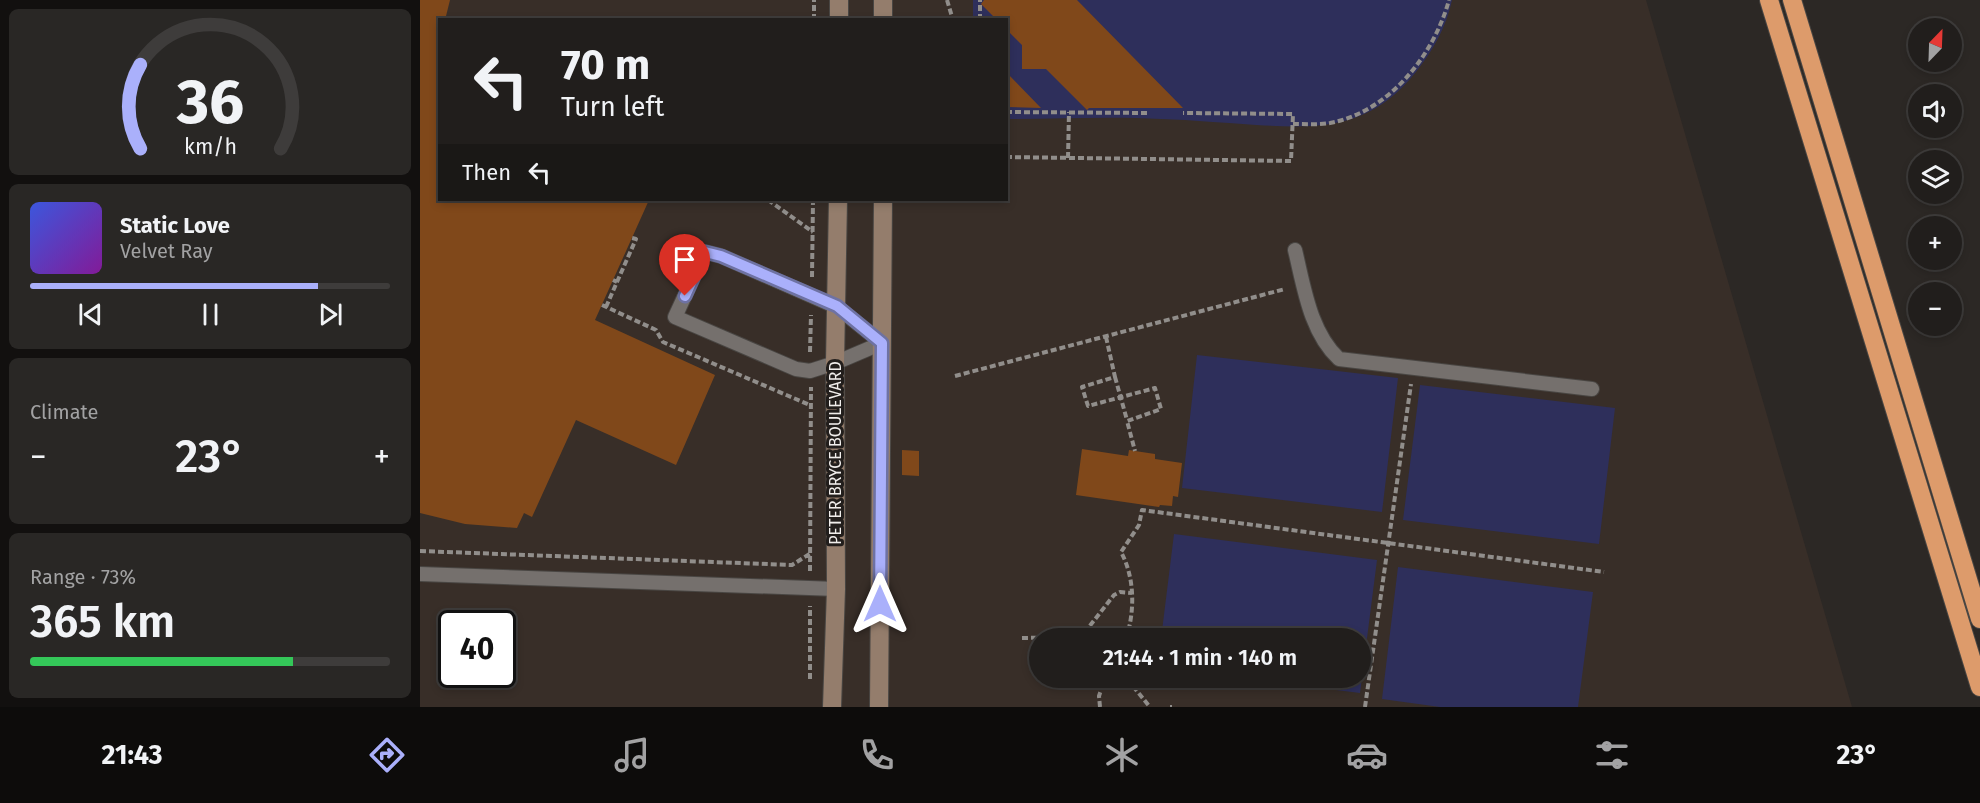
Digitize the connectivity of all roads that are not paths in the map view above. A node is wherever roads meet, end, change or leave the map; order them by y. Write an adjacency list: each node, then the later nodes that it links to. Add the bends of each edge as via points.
1 (839, 0): 5 (street)
2 (884, 0): 6 (street)
3 (1769, 0): 17 (highway)
4 (1792, 0): 16 (highway)
5 (839, 18)
6 (883, 18)
7 (838, 201): 10 (street, PETER BRYCE BOULEVARD)
8 (883, 201): 11 (street)
9 (1295, 250): 13 (lane, via 1308,305 1326,347 1339,359)
10 (837, 306): 11 (lane); 12 (street, PETER BRYCE BOULEVARD); 12 (lane, via 705,252 675,318 796,369 810,371)
11 (882, 343): 12 (lane); 19 (street)
12 (835, 363): 15 (street, PETER BRYCE BOULEVARD)
13 (1592, 389)
14 (420, 574): 15 (lane)
15 (836, 589): 18 (street, PETER BRYCE BOULEVARD)
16 (1980, 619)
17 (1980, 687)
18 (832, 707)
19 (879, 707)

